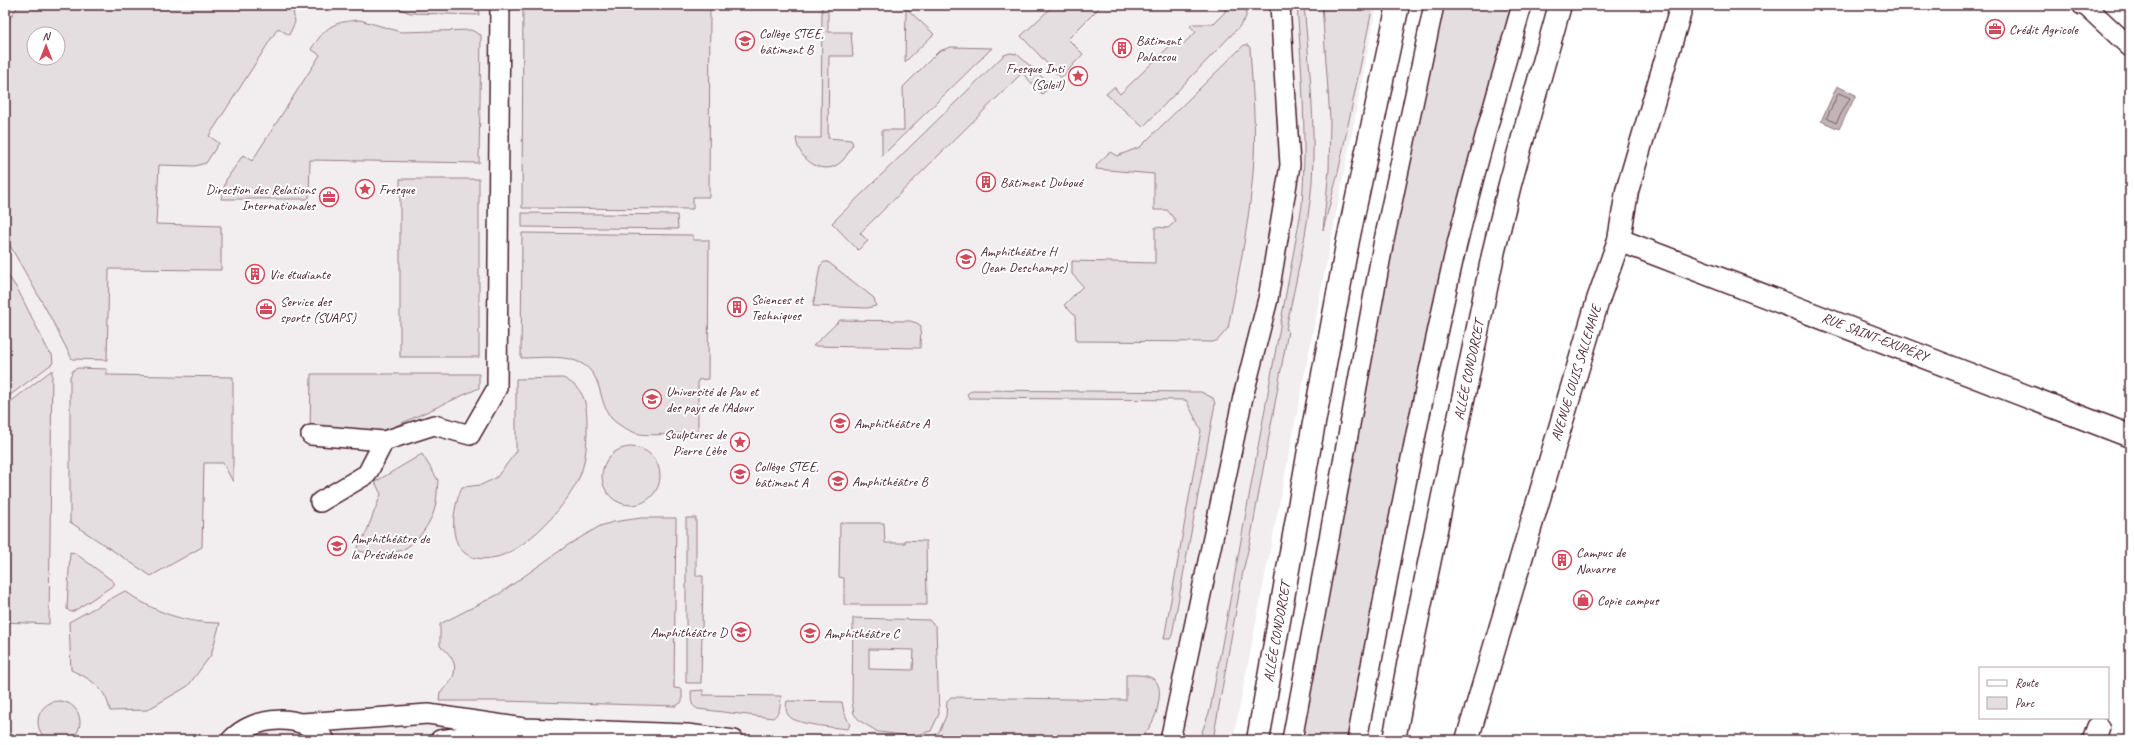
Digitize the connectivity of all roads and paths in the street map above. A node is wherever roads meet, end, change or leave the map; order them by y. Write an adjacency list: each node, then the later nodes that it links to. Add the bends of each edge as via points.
1 (500, 5): 13 (lane, via 497,388 470,434 434,425)
2 (1280, 5): 21 (lane, via 1290,165 1268,299 1243,397)
3 (1398, 5): 22 (main road, ALLÉE CONDORCET, via 1348,240)
4 (1434, 5): 23 (lane, via 1384,239)
5 (1522, 5): 24 (lane, via 1453,261 1390,562)
6 (1560, 5): 25 (main road, ALLÉE CONDORCET, via 1494,250)
7 (1682, 5): 10 (main road, AVENUE LOUIS SALLENAVE, via 1627,191)
8 (2082, 5): 9 (lane)
9 (2130, 47)
10 (1619, 240): 12 (main road, RUE SAINT-EXUPÉRY); 26 (main road, AVENUE LOUIS SALLENAVE, via 1598,300)
11 (311, 435): 13 (lane)
12 (2130, 436)
13 (384, 441): 14 (lane, via 367,474)
14 (320, 502)
15 (302, 723): 16 (lane, via 428,714); 17 (lane, via 282,720 258,722); 18 (lane)
16 (524, 728): 19 (lane); 20 (lane, via 687,734)
17 (231, 740)
18 (325, 740)
19 (440, 740)
20 (734, 740)
21 (1170, 740)
22 (1258, 740)
23 (1292, 740)
24 (1358, 740)
25 (1394, 740)
26 (1467, 740)

